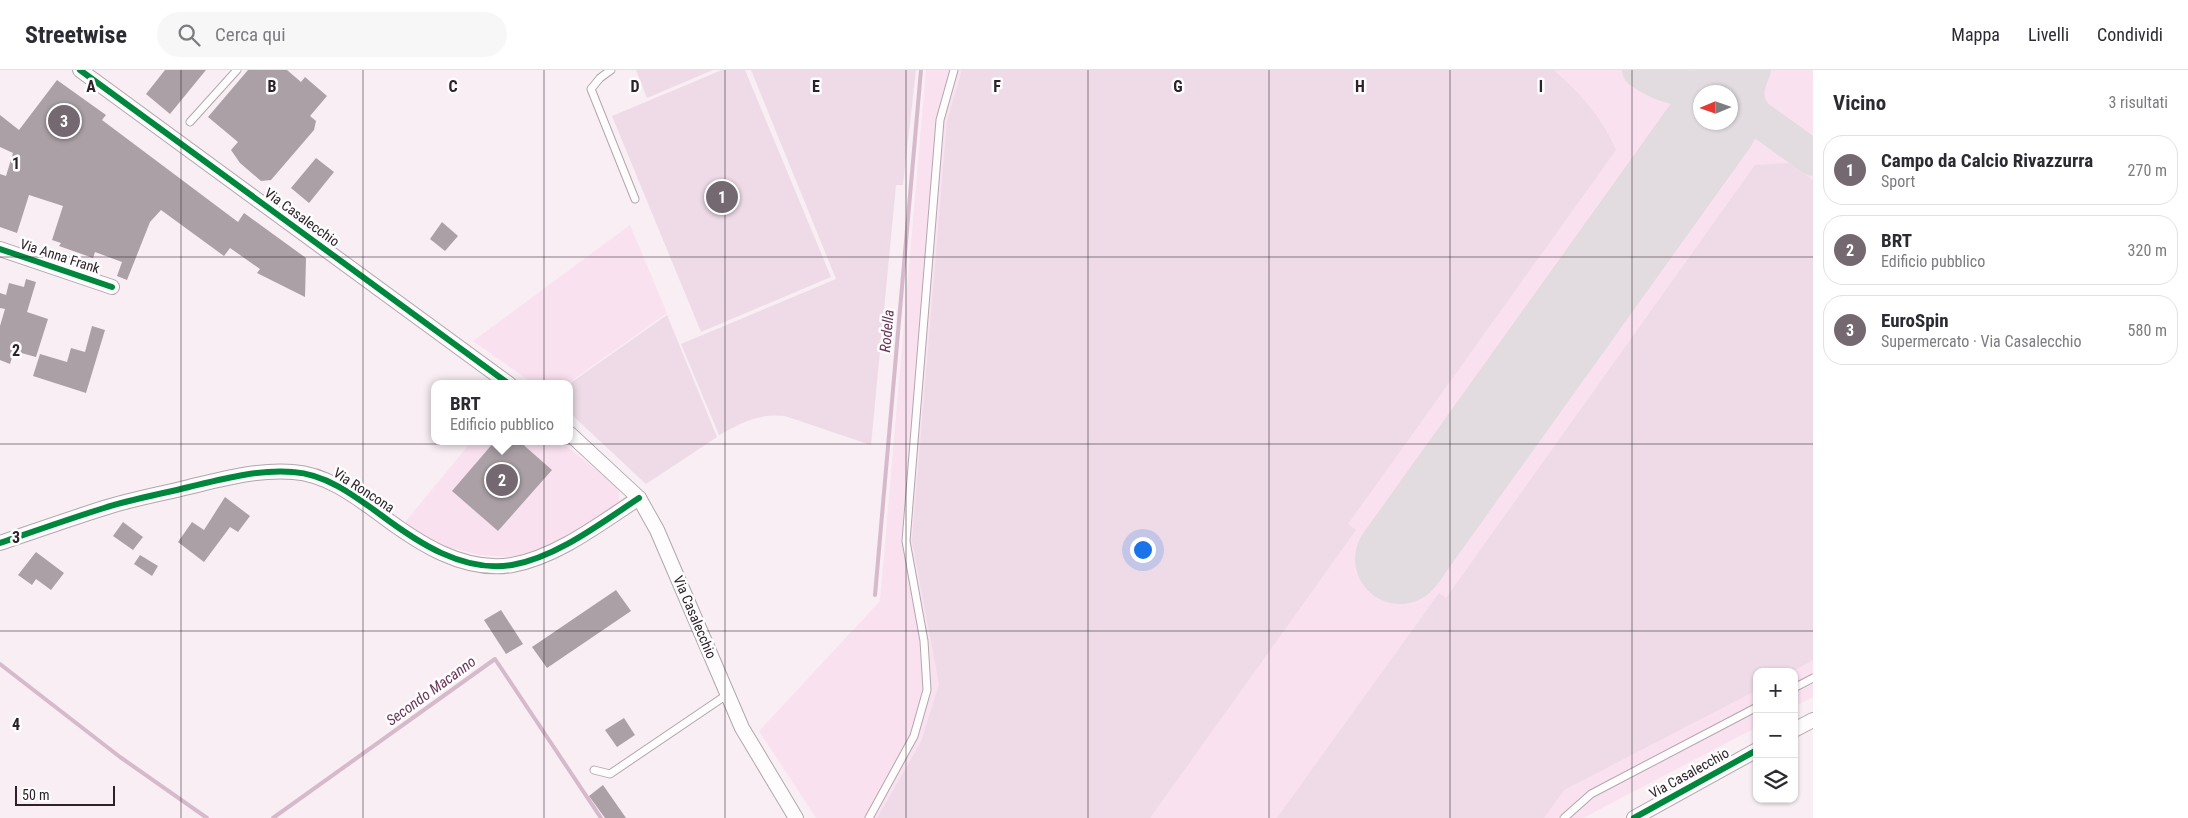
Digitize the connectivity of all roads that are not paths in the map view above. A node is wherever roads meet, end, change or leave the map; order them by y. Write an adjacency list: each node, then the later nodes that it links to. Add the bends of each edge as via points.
1 (80, 70): 9 (street, Via Casalecchio)
2 (237, 70): 5 (lane)
3 (611, 70): 6 (lane, via 591,89)
4 (954, 70): 20 (lane, via 940,120 906,541 924,641 927,690 914,736)
5 (190, 122)
6 (634, 199)
7 (0, 249): 8 (street, Via Anna Frank)
8 (112, 287)
9 (504, 380)
10 (573, 437): 11 (street, Via Casalecchio)
11 (638, 498): 12 (street, Via Roncona, via 579,537 511,565 479,564 445,555 411,537 360,499 320,477 293,472 258,473 106,507); 15 (street, Via Casalecchio, via 657,530)
12 (0, 543)
13 (1813, 678): 14 (lane)
14 (1798, 686)
15 (728, 694): 18 (lane, via 610,774); 19 (street, Via Casalecchio, via 742,728)
16 (1753, 709): 21 (lane, via 1591,794)
17 (1753, 752): 22 (street, Via Casalecchio)
18 (594, 770)
19 (796, 818)
20 (869, 818)
21 (1564, 818)
22 (1634, 818)

